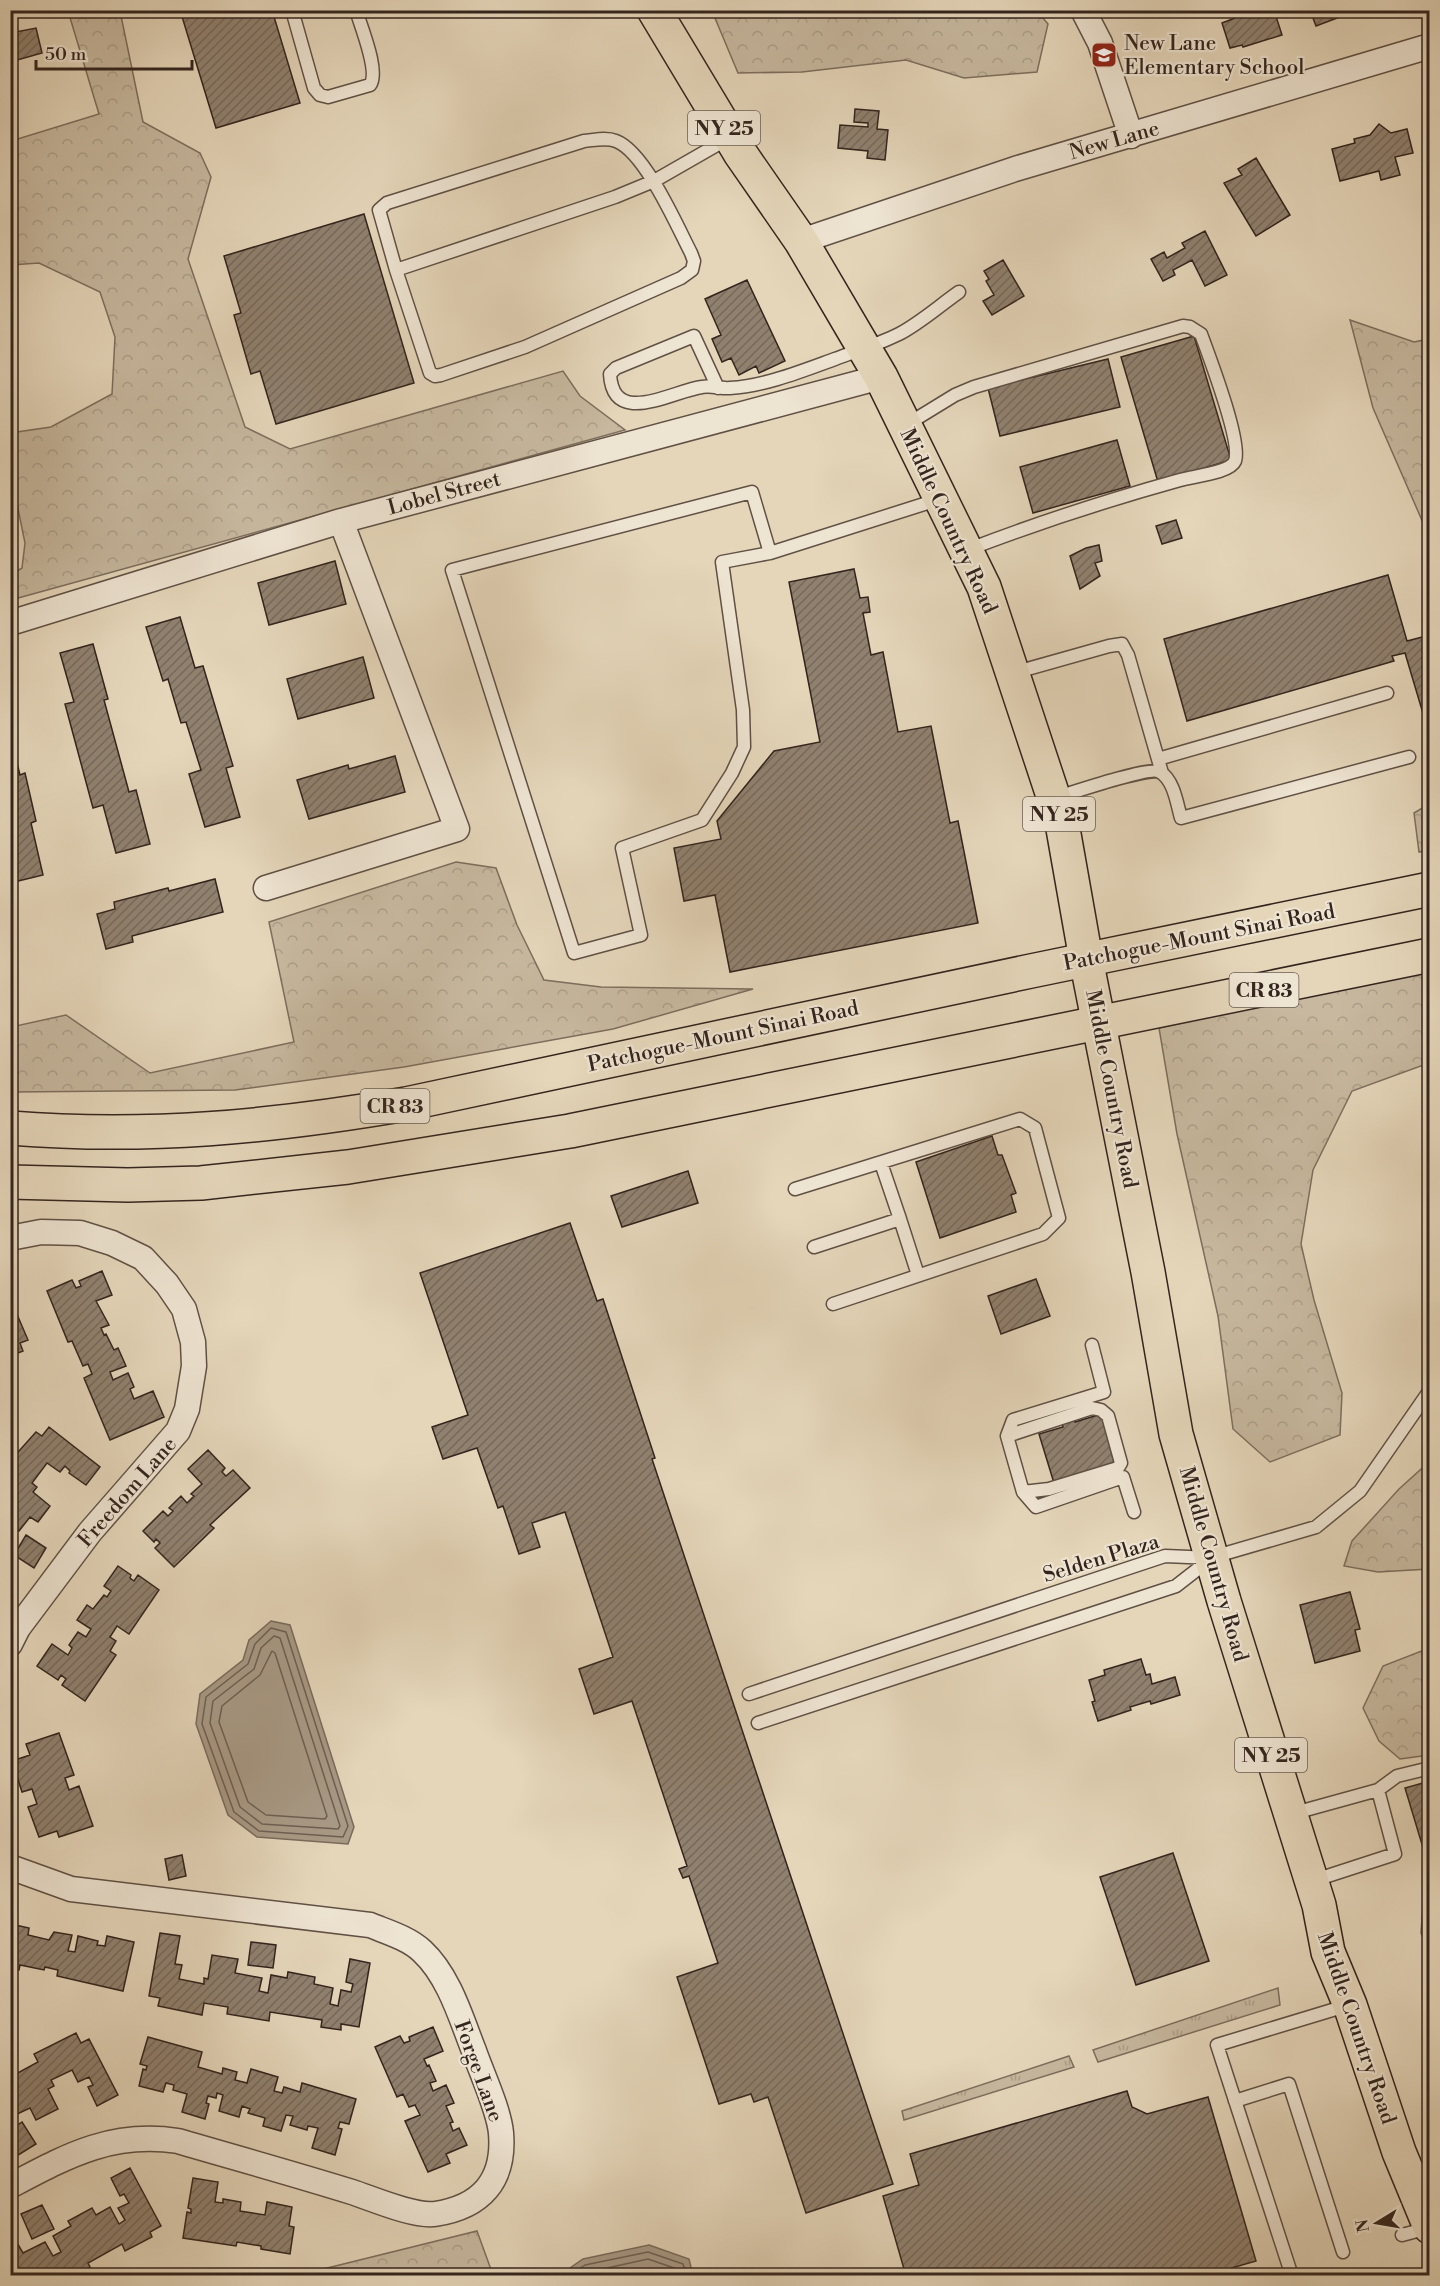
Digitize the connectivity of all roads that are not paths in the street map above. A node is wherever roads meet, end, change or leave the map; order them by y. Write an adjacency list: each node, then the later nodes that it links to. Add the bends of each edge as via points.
1 (292, 10): 2 (lane, via 314,88 328,98 373,81 374,68)
2 (356, 10)
3 (654, 10): 7 (main road, Middle Country Road / NY 25)
4 (1083, 10): 6 (street, via 1100,44)
5 (1430, 46): 6 (street, New Lane)
6 (1131, 136): 9 (street, New Lane, via 1015,169)
7 (730, 138): 8 (lane); 9 (main road, Middle Country Road / NY 25)
8 (654, 181): 10 (lane); 10 (lane, via 628,148 603,138 387,203 379,210); 10 (lane, via 691,253 692,270 525,347 435,376 430,373)
9 (801, 241): 12 (main road, Middle Country Road / NY 25)
10 (396, 270)
11 (959, 292): 12 (lane, via 900,333)
12 (864, 349): 13 (main road, Middle Country Road / NY 25); 14 (lane, via 753,384)
13 (881, 377): 15 (main road, Middle Country Road / NY 25); 17 (street, Lobel Street)
14 (718, 388): 14 (lane, via 704,386 635,404 617,396 610,374 694,336)
15 (905, 426): 16 (main road, Middle Country Road / NY 25); 18 (lane, via 974,387 1183,326 1201,334 1231,425 1236,458 1233,466 1107,501)
16 (941, 499): 18 (main road, Middle Country Road / NY 25); 19 (lane)
17 (341, 521): 20 (street, Lobel Street); 27 (street, via 457,830)
18 (966, 551): 21 (main road, Middle Country Road / NY 25, via 984,587)
19 (770, 553): 19 (lane, via 722,562 743,710 744,747 732,773 702,820 622,848 641,935 574,953 452,570 752,492)
20 (10, 623)
21 (1013, 673): 24 (lane, via 1122,644); 26 (main road, Middle Country Road / NY 25)
22 (1387, 693): 24 (lane)
23 (1409, 757): 25 (lane, via 1181,818 1171,786)
24 (1158, 759): 25 (lane)
25 (1162, 773): 26 (lane, via 1141,772)
26 (1054, 798): 30 (main road, Middle Country Road / NY 25)
27 (266, 888)
28 (1430, 889): 30 (main road, Patchogue-Mount Sinai Road / CR 83)
29 (1430, 956): 31 (main road, CR 83)
30 (1086, 959): 31 (main road, Middle Country Road / NY 25); 32 (main road, Patchogue-Mount Sinai Road / CR 83, via 337,1116 172,1132)
31 (1099, 1024): 34 (main road, CR 83, via 570,1131 348,1167 201,1183); 46 (main road, Middle Country Road / NY 25, via 1176,1434)
32 (10, 1128)
33 (880, 1163): 35 (lane); 36 (lane); 39 (lane, via 1020,1119 1035,1128 1059,1218 1043,1234)
34 (10, 1182)
35 (795, 1189)
36 (900, 1219): 38 (lane); 39 (lane)
37 (10, 1238): 47 (street, Freedom Lane, via 41,1232 80,1233 143,1258 184,1309 193,1342 194,1366 187,1409 178,1431 90,1533)
38 (814, 1247)
39 (918, 1275): 40 (lane)
40 (832, 1304)
41 (1092, 1346): 43 (lane, via 1104,1392 1013,1420)
42 (1430, 1390): 46 (lane, via 1360,1491 1316,1527)
43 (1007, 1436): 44 (lane); 44 (lane, via 1092,1408 1108,1416 1121,1463 1118,1467 1049,1489)
44 (1023, 1492): 45 (lane, via 1036,1507 1123,1477)
45 (1134, 1512)
46 (1212, 1558): 48 (lane, Selden Plaza, via 1165,1556); 49 (lane, via 1176,1586); 52 (main road, Middle Country Road / NY 25)
47 (10, 1644)
48 (749, 1694)
49 (759, 1723)
50 (1430, 1768): 51 (lane, via 1397,1776)
51 (1378, 1790): 52 (lane); 54 (lane, via 1395,1854)
52 (1290, 1814): 54 (main road, Middle Country Road / NY 25)
53 (10, 1867): 57 (street, Forge Lane, via 71,1889 370,1925 405,1940 423,1952 442,1975 470,2041 501,2133 496,2176 481,2197 463,2207 433,2214 408,2211 159,2138 115,2141 89,2148)
54 (1311, 1881): 55 (main road, Middle Country Road / NY 25, via 1328,1952)
55 (1350, 2005): 56 (lane, via 1217,2045); 58 (main road, Middle Country Road / NY 25, via 1399,2152)
56 (1235, 2101): 59 (lane, via 1289,2084); 60 (lane)
57 (10, 2186)
58 (1420, 2230)
59 (1342, 2252)
60 (1292, 2276)

